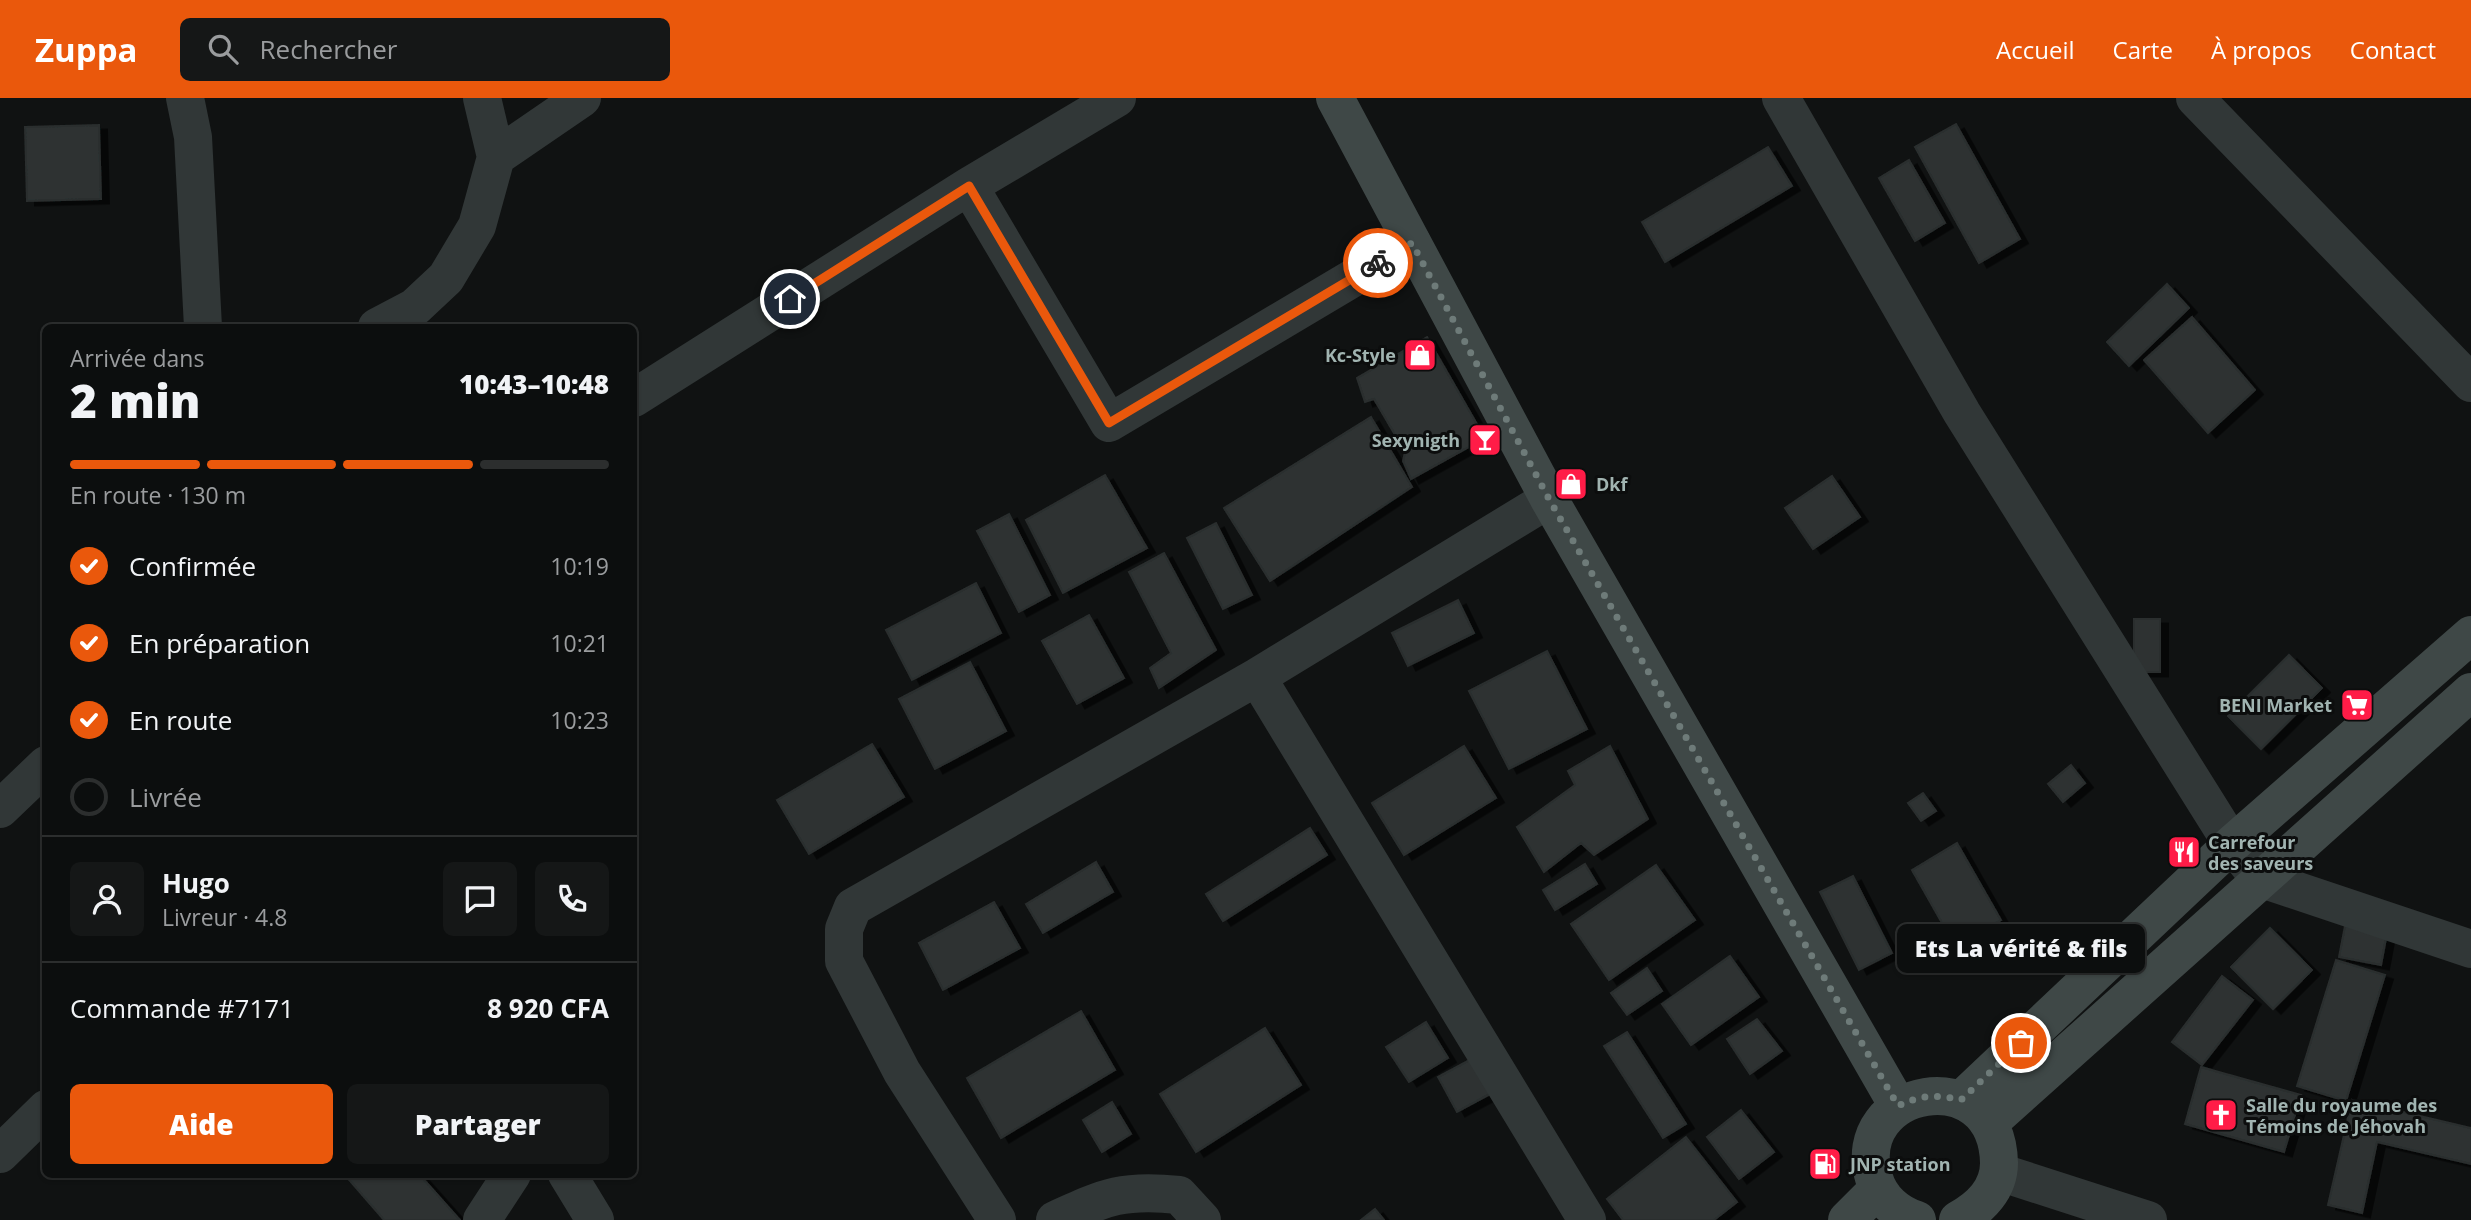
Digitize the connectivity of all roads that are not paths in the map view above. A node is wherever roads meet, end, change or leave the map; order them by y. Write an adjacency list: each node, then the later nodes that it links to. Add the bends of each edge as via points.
1 (185, 98): 11 (street, via 193,137)
2 (482, 98): 8 (street)
3 (582, 98): 8 (street)
4 (1117, 98): 9 (street)
5 (1335, 98): 10 (main road)
6 (1781, 98): 21 (street, via 1962,413)
7 (2195, 98): 13 (street)
8 (496, 157): 12 (street, via 477,226 446,278 415,307)
9 (969, 186): 10 (street, via 1109,423); 14 (street)
10 (1412, 243): 15 (main road)
11 (203, 324)
12 (383, 324)
13 (2471, 383)
14 (637, 396)
15 (1549, 499): 17 (street); 24 (main road)
16 (2471, 635): 21 (main road)
17 (1256, 677): 34 (street, via 853,907 844,929 844,961 902,1072); 37 (street)
18 (2471, 692): 22 (main road)
19 (42, 769): 20 (street)
20 (0, 809)
21 (2232, 844): 22 (street); 26 (main road)
22 (2259, 878): 23 (street); 26 (main road)
23 (2471, 949)
24 (1898, 1106): 26 (main road, via 1918,1097 1940,1095); 31 (main road, via 1882,1123 1872,1144)
25 (42, 1112): 27 (street)
26 (1975, 1112): 28 (main road, via 1998,1146)
27 (0, 1154)
28 (1999, 1172): 40 (main road, via 1975,1211); 41 (street)
29 (509, 1178): 32 (street)
30 (569, 1178): 33 (street)
31 (1877, 1190): 38 (main road); 39 (main road, via 1902,1216)
32 (482, 1220)
33 (594, 1220)
34 (997, 1220)
35 (1055, 1220): 36 (street, via 1111,1195 1150,1192 1179,1195)
36 (1202, 1220)
37 (1587, 1220)
38 (1847, 1220)
39 (1917, 1220)
40 (1958, 1220)
41 (2148, 1220)

